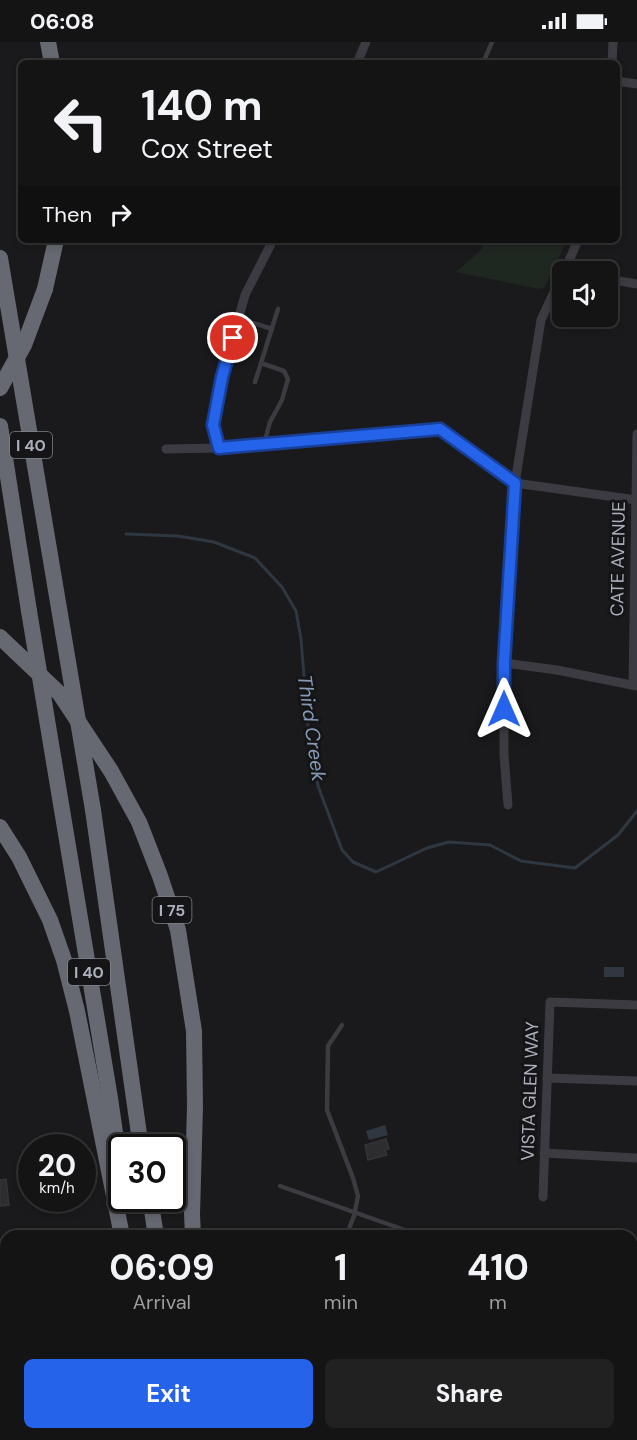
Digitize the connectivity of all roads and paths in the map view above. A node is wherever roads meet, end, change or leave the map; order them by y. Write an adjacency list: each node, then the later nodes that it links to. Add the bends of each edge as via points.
1 (48, 42): 5 (highway)
2 (366, 42): 6 (street)
3 (492, 42): 7 (lane)
4 (613, 42): 8 (street)
5 (51, 60)
6 (361, 60)
7 (484, 60)
8 (612, 60)
9 (620, 82): 10 (street)
10 (637, 84)
11 (55, 243): 24 (highway, bridge, via 45,289 24,345)
12 (271, 243): 20 (street, via 244,296)
13 (577, 243): 15 (street)
14 (0, 258): 42 (highway, I 40, bridge, via 93,810)
15 (569, 261)
16 (618, 281): 17 (street)
17 (637, 284)
18 (552, 297): 30 (street, via 541,320)
19 (278, 309): 21 (lane)
20 (238, 318): 21 (lane); 28 (street, via 213,425)
21 (272, 329): 22 (lane)
22 (261, 363): 23 (lane); 27 (lane, via 284,371 288,379)
23 (255, 382)
24 (0, 387)
25 (0, 426): 41 (highway, I 40, bridge)
26 (637, 434): 31 (street, CATE AVENUE)
27 (264, 444): 28 (street); 30 (street, via 440,429)
28 (219, 448): 29 (street)
29 (166, 449)
30 (515, 483): 31 (street); 33 (street)
31 (636, 500): 34 (street, CATE AVENUE)
32 (0, 637): 53 (highway, I 75, via 60,694 111,771 139,822 178,930 194,1031)
33 (504, 663): 34 (street); 35 (street)
34 (635, 685)
35 (508, 805)
36 (0, 827): 50 (highway, via 50,920 63,960 77,1011)
37 (637, 1005): 39 (street, VISTA GLEN WAY, via 550,1002)
38 (342, 1024): 49 (lane, via 328,1046 327,1110 358,1196)
39 (547, 1078): 40 (street); 43 (street, VISTA GLEN WAY)
40 (637, 1082)
41 (115, 1134)
42 (139, 1134)
43 (544, 1153): 44 (street); 46 (street, VISTA GLEN WAY)
44 (637, 1158)
45 (280, 1186): 49 (lane)
46 (543, 1197)
47 (126, 1212): 51 (highway)
48 (152, 1212): 52 (highway)
49 (355, 1213): 54 (lane); 55 (lane)
50 (121, 1230)
51 (128, 1230)
52 (155, 1230)
53 (193, 1230)
54 (348, 1230)
55 (404, 1230)

